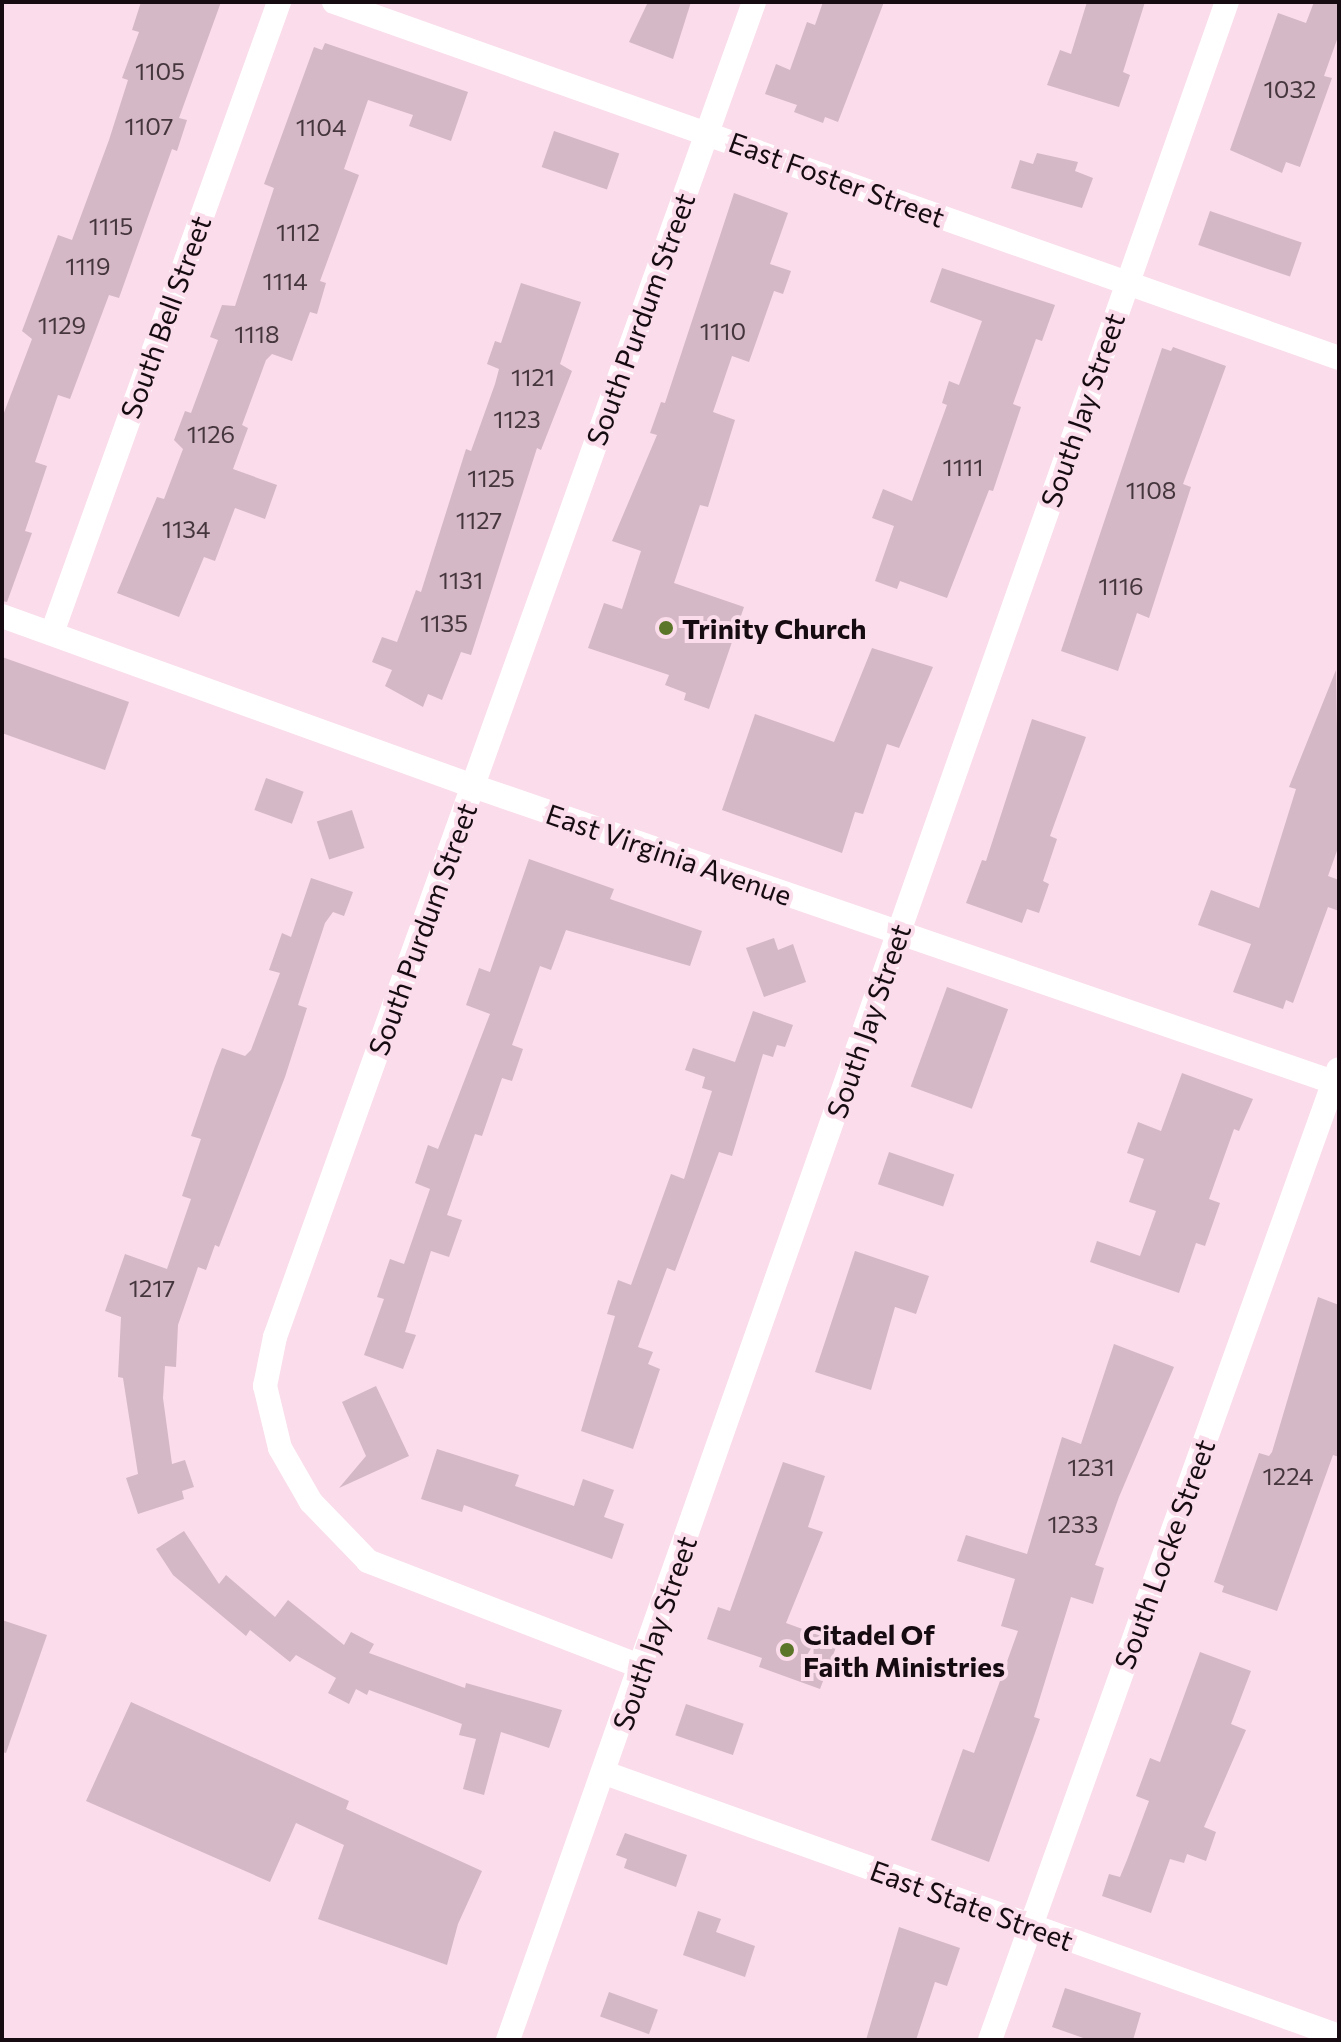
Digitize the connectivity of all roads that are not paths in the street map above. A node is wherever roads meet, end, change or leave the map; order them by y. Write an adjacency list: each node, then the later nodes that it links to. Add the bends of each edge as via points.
1 (279, 2): 9 (street, South Bell Street)
2 (334, 2): 5 (street, East Foster Street)
3 (754, 2): 5 (street, South Purdum Street)
4 (1227, 2): 6 (street, South Jay Street)
5 (707, 132): 6 (street, East Foster Street); 10 (street, South Purdum Street)
6 (1126, 283): 7 (street, East Foster Street); 11 (street, South Jay Street)
7 (1339, 358)
8 (2, 616): 9 (street, East Virginia Avenue)
9 (52, 633): 10 (street, East Virginia Avenue)
10 (473, 786): 11 (street, East Virginia Avenue); 13 (street, South Purdum Street, via 275,1337 265,1386 270,1415 280,1448 311,1502 368,1561)
11 (899, 934): 12 (street, East Virginia Avenue); 13 (street, South Jay Street)
12 (1337, 1078): 15 (street, South Locke Street)
13 (642, 1667): 14 (street, South Jay Street)
14 (605, 1773): 15 (street, East State Street); 17 (street, South Jay Street)
15 (1030, 1927): 16 (street, East State Street); 18 (street, South Locke Street)
16 (1339, 2036)
17 (508, 2040)
18 (990, 2040)

